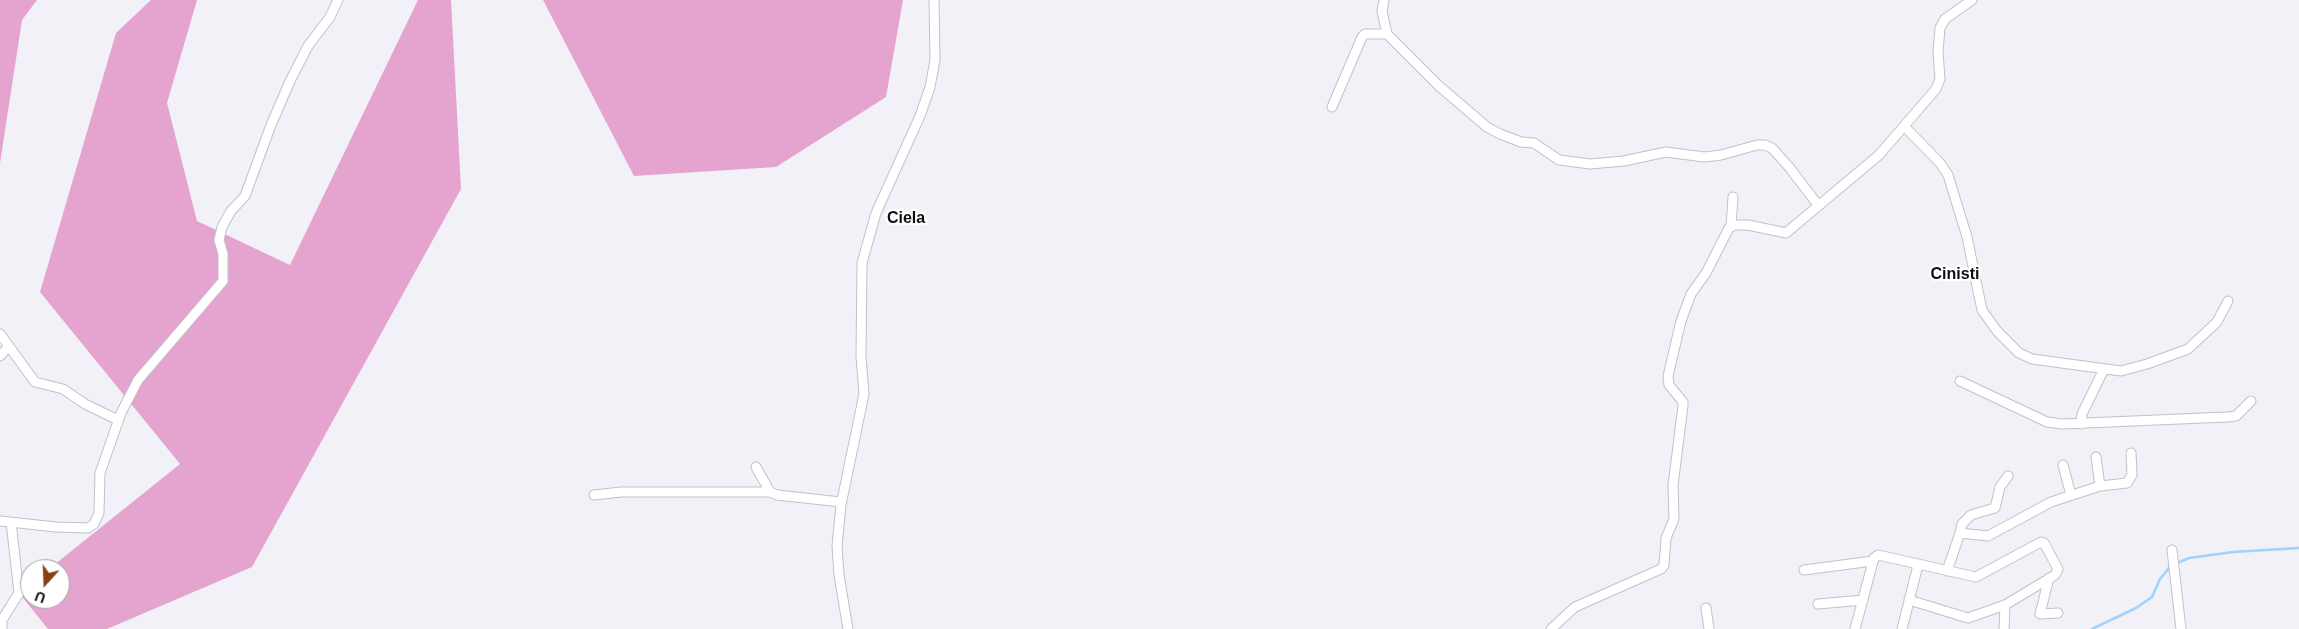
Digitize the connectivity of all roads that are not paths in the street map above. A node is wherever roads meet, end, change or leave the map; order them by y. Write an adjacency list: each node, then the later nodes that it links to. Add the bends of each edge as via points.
1 (338, 0): 18 (street, via 290,81 245,196 222,227 219,240 223,254 223,281 138,380)
2 (934, 0): 29 (street, via 935,60 930,87 876,213 862,263 864,394)
3 (1384, 0): 5 (street, via 1382,11)
4 (1972, 0): 7 (street, via 1945,19 1940,28 1938,84)
5 (1387, 34): 6 (street, via 1366,34 1362,37); 9 (street, via 1439,86 1488,127 1521,142 1534,143 1559,160 1590,164 1666,152 1704,157 1765,145 1772,148 1789,167)
6 (1332, 107)
7 (1904, 126): 9 (street, via 1879,155); 15 (street, via 1948,175 1967,237 1982,310 1996,331 2019,353 2032,358)
8 (1733, 197): 10 (street)
9 (1818, 206): 10 (street, via 1786,233 1748,225)
10 (1731, 226): 48 (street, via 1691,294 1668,376 1668,385 1684,406 1673,485 1674,519 1666,538 1664,566 1575,607)
11 (2228, 301): 15 (street, via 2217,322 2181,353 2121,371)
12 (0, 334): 13 (street)
13 (9, 346): 14 (street); 18 (street, via 35,382 63,390)
14 (0, 356)
15 (2104, 369): 19 (street, via 2082,414)
16 (1960, 381): 19 (street, via 2047,422)
17 (2251, 401): 19 (street, via 2236,416)
18 (118, 420): 31 (street, via 100,472 99,513 92,526 56,527)
19 (2082, 424)
20 (2130, 453): 25 (street, via 2130,480)
21 (2096, 457): 25 (street)
22 (2063, 465): 28 (street)
23 (756, 467): 26 (street)
24 (2008, 476): 32 (street, via 2000,487 1995,508 1970,515 1962,524)
25 (2100, 486): 28 (street)
26 (770, 492): 27 (street, via 621,492); 29 (street, via 786,498)
27 (594, 495)
28 (2071, 495): 32 (street, via 2051,502 1988,536)
29 (842, 502): 47 (street, via 838,571)
30 (0, 521): 31 (street)
31 (11, 522): 46 (street, via 19,593)
32 (1960, 533): 37 (street)
33 (2172, 550): 54 (street)
34 (1873, 561): 35 (street, via 1878,555); 36 (street); 39 (street)
35 (1918, 565): 37 (street); 40 (street)
36 (1804, 570)
37 (1947, 571): 38 (street, via 1980,576 2041,542 2058,569)
38 (2050, 578): 42 (street); 44 (street, via 2040,614)
39 (1863, 600): 41 (street); 50 (street)
40 (1909, 600): 45 (street); 51 (street)
41 (1818, 604)
42 (2005, 605): 45 (street); 53 (street)
43 (1706, 608): 49 (street)
44 (2058, 613)
45 (1968, 618): 52 (street)
46 (1, 623)
47 (848, 629)
48 (1551, 629)
49 (1709, 629)
50 (1855, 629)
51 (1902, 629)
52 (1968, 629)
53 (2004, 629)
54 (2182, 629)

